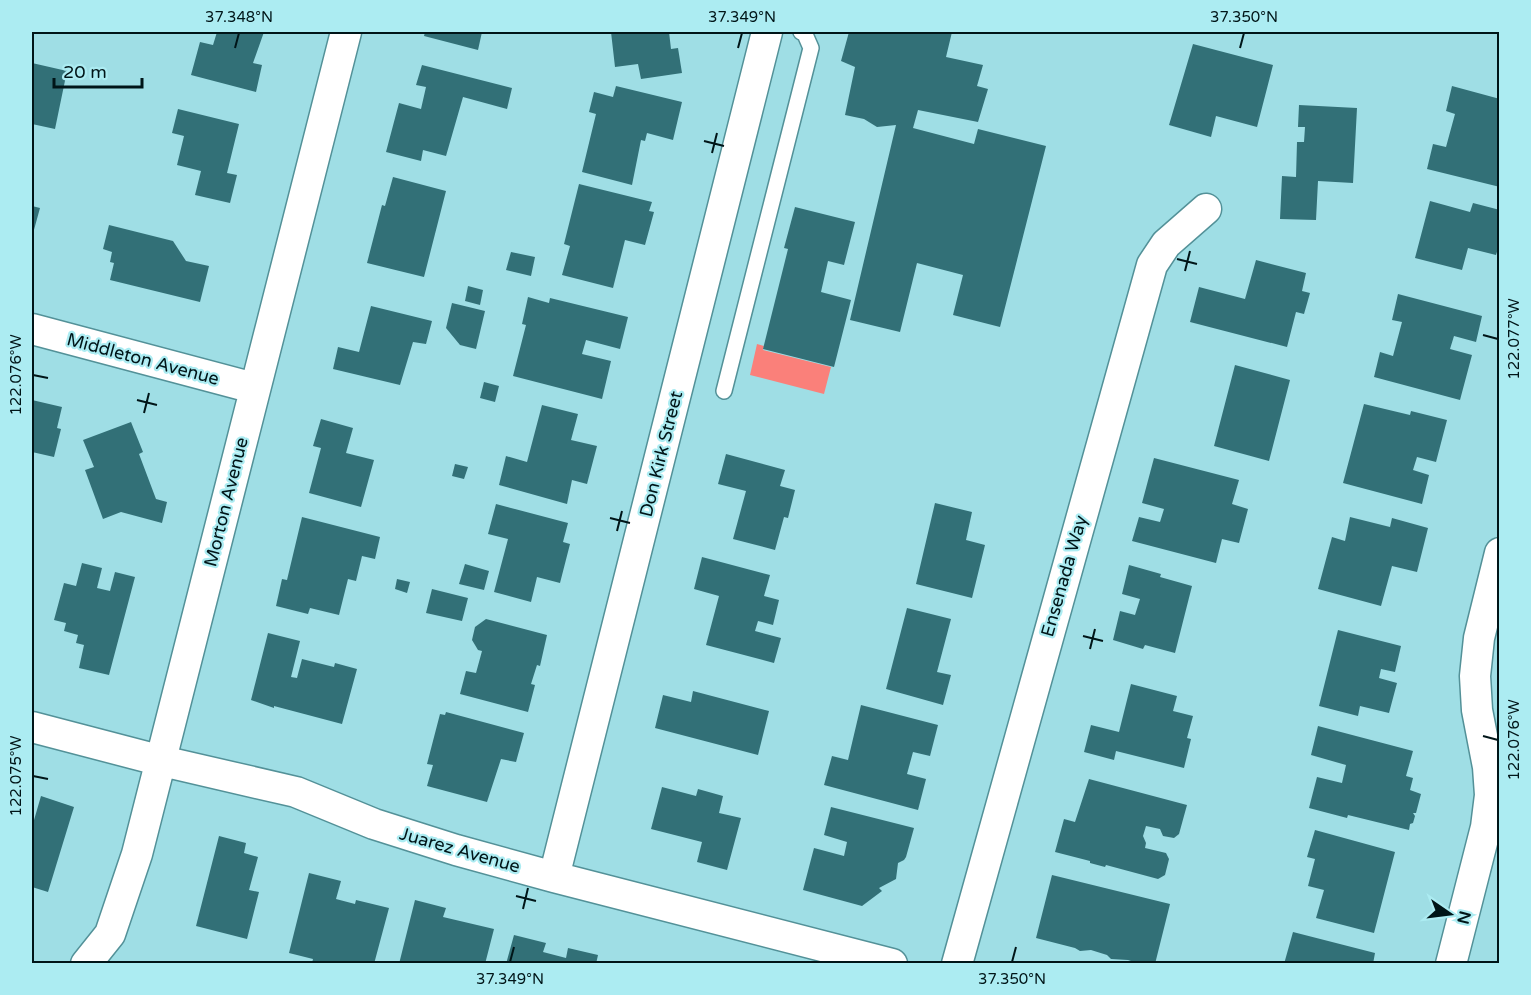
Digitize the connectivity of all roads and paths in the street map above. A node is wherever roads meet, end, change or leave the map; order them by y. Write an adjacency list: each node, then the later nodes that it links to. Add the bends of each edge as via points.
1 (346, 32): 6 (street, Morton Avenue)
2 (767, 32): 11 (street, Don Kirk Street)
3 (801, 32): 7 (lane, via 811,48)
4 (1206, 209): 14 (street, Ensenada Way, via 1166,244 1152,265)
5 (32, 329): 6 (street, Middleton Avenue)
6 (254, 388): 10 (street, Morton Avenue)
7 (724, 391)
8 (1500, 553): 15 (street, via 1479,638 1475,676 1490,795 1486,827)
9 (32, 727): 10 (street, Juarez Avenue)
10 (162, 761): 11 (street, Juarez Avenue, via 296,792 374,824); 12 (street, Morton Avenue, via 110,934)
11 (554, 877): 13 (street, Juarez Avenue)
12 (86, 963)
13 (892, 963)
14 (957, 963)
15 (1451, 963)

